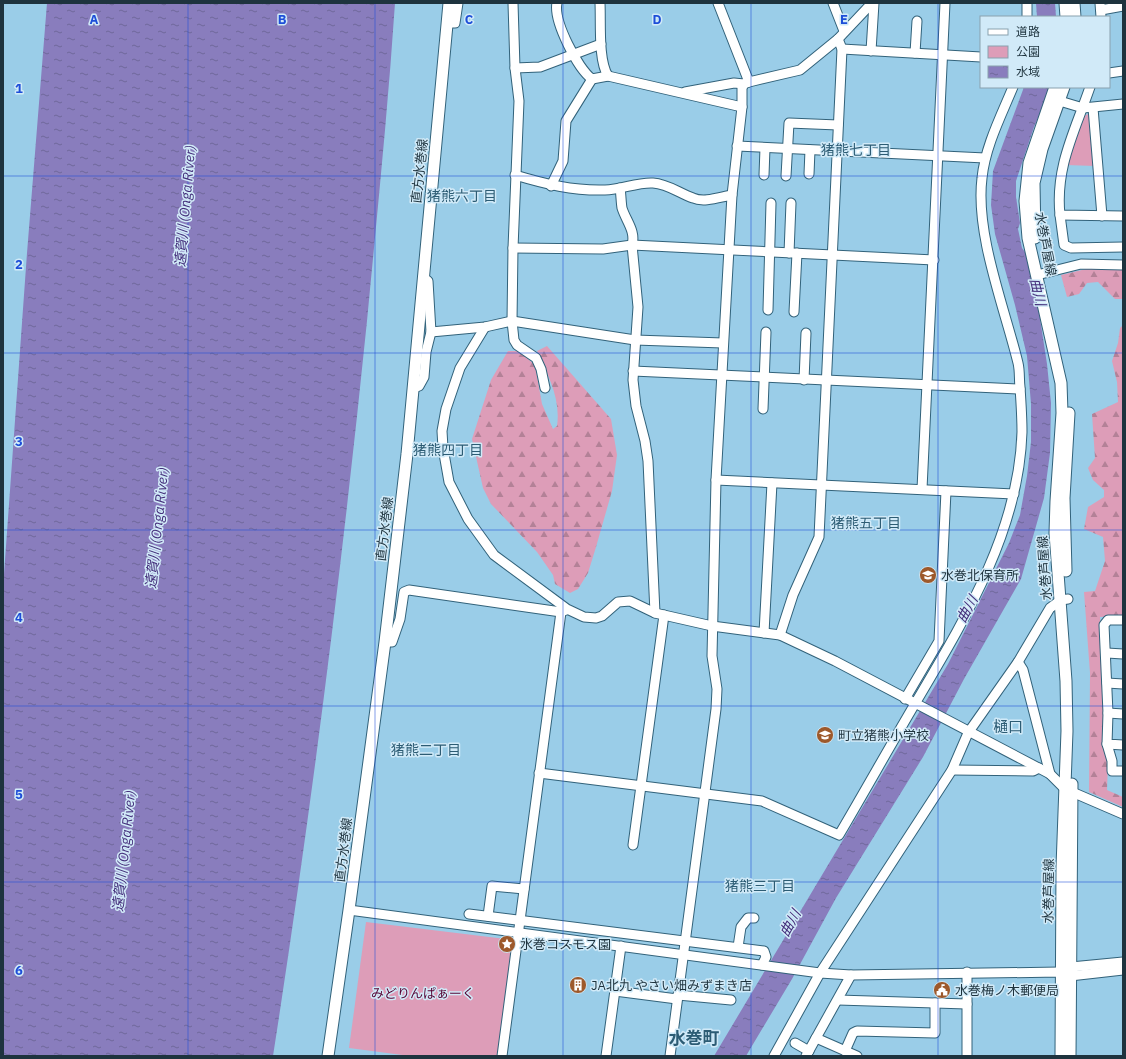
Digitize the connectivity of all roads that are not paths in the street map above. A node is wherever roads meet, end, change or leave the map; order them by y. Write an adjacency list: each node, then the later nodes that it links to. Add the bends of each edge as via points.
1 (449, 3): 19 (main road, 直方水巻線)
2 (458, 3): 19 (street, via 456,23)
3 (513, 3): 28 (street)
4 (557, 3): 26 (street, via 558,20)
5 (600, 3): 21 (street)
6 (718, 3): 33 (street)
7 (833, 3): 20 (street)
8 (873, 3): 20 (street); 23 (street)
9 (945, 3): 25 (street)
10 (1027, 3): 15 (street)
11 (1065, 3): 16 (main road)
12 (1074, 3): 17 (main road)
13 (1123, 6): 14 (street)
14 (1101, 10)
15 (1027, 16)
16 (1066, 16)
17 (1075, 16)
18 (917, 21): 24 (street)
19 (447, 23): 76 (main road, 直方水巻線)
20 (841, 35): 22 (street); 33 (street, via 800,70)
21 (601, 44): 26 (street); 31 (street, via 604,70)
22 (842, 49): 23 (street); 46 (street)
23 (871, 51): 24 (street)
24 (915, 53): 25 (street)
25 (943, 54): 27 (street); 52 (street)
26 (575, 55): 28 (street, via 540,67); 32 (street, via 585,74)
27 (980, 57)
28 (515, 68): 55 (street, via 519,101)
29 (1123, 71): 30 (street)
30 (1110, 73)
31 (608, 76): 32 (street); 39 (street)
32 (592, 79): 58 (street, via 566,121 563,161)
33 (747, 83): 34 (street); 43 (street, via 742,88)
34 (711, 87): 39 (street); 40 (street)
35 (1013, 88): 53 (street)
36 (1055, 88): 41 (main road, 水巻芦屋線)
37 (1063, 88): 41 (main road, 水巻芦屋線)
38 (1090, 88): 44 (street)
39 (682, 93): 40 (street)
40 (712, 100): 43 (street)
41 (1056, 100): 44 (street); 75 (main road, 水巻芦屋線, via 1029,163 1025,201 1028,238)
42 (1123, 104): 45 (street)
43 (742, 107): 47 (street)
44 (1083, 108): 45 (street); 63 (street, via 1062,163 1058,196)
45 (1093, 108): 64 (street)
46 (838, 125): 49 (street, via 788,123); 51 (street)
47 (737, 146): 48 (street); 60 (street)
48 (765, 148): 49 (street); 56 (street)
49 (787, 149): 50 (street); 57 (street)
50 (810, 150): 51 (street); 54 (street)
51 (838, 151): 52 (street); 72 (street)
52 (939, 157): 53 (street); 73 (street)
53 (985, 158): 94 (street, via 982,220 1019,366)
54 (809, 174)
55 (515, 175): 58 (street); 68 (street)
56 (764, 175)
57 (786, 176)
58 (551, 186): 59 (street, via 606,190)
59 (620, 188): 60 (street, via 655,183 702,200); 66 (street, via 622,208 634,239)
60 (732, 195): 69 (street)
61 (771, 203): 70 (street)
62 (791, 203): 71 (street)
63 (1060, 215): 64 (street); 67 (street, via 1064,244 1071,248)
64 (1102, 216): 65 (street)
65 (1123, 216)
66 (632, 245): 68 (street, via 603,249); 69 (street); 84 (street, via 638,307)
67 (1123, 247)
68 (512, 248): 79 (street)
69 (728, 250): 70 (street); 85 (street)
70 (770, 252): 71 (street); 77 (street)
71 (793, 253): 72 (street); 78 (street)
72 (832, 255): 73 (street); 90 (street)
73 (934, 260): 91 (street)
74 (1123, 265): 75 (street, via 1081,264)
75 (1040, 274): 102 (main road, 水巻芦屋線, via 1061,383 1062,413 1055,533)
76 (423, 278): 81 (street, via 428,280 430,291); 92 (main road, 直方水巻線)
77 (768, 310)
78 (794, 312)
79 (512, 321): 80 (street); 84 (street); 93 (street, via 514,340 536,358)
80 (485, 327): 81 (street); 103 (street, via 460,368 446,409 442,430 449,482 468,519 494,555)
81 (431, 332): 92 (street, via 424,377 419,386)
82 (766, 332): 88 (street)
83 (806, 333): 89 (street)
84 (635, 340): 85 (street); 86 (street)
85 (723, 343): 87 (street)
86 (634, 371): 87 (street); 104 (street, via 636,406 648,461)
87 (722, 375): 88 (street); 96 (street)
88 (764, 378): 89 (street); 95 (street)
89 (804, 380): 90 (street)
90 (826, 381): 91 (street); 98 (street)
91 (927, 386): 94 (street); 99 (street)
92 (414, 388): 110 (main road, 直方水巻線)
93 (545, 388)
94 (1020, 389): 101 (street, via 1022,433)
95 (763, 409)
96 (716, 480): 97 (street); 107 (street)
97 (772, 483): 98 (street); 108 (street)
98 (822, 485): 99 (street); 109 (street, via 819,537 793,595)
99 (922, 489): 100 (street)
100 (946, 491): 101 (street); 116 (street, via 939,641)
101 (1014, 494): 117 (street, via 998,546 951,644)
102 (1064, 600): 113 (street, via 1050,608); 129 (main road, 水巻芦屋線)
103 (564, 610): 104 (street, via 596,618 618,602 630,601); 110 (street, via 409,590 404,592 400,619 392,642); 126 (street)
104 (654, 613): 105 (street)
105 (664, 615): 107 (street); 128 (street)
106 (1123, 620): 111 (street, via 1108,620 1104,625)
107 (712, 626): 108 (street); 130 (street, via 712,656 717,689)
108 (764, 633): 109 (street)
109 (780, 635): 116 (street)
110 (385, 642): 134 (main road, 直方水巻線)
111 (1107, 653): 112 (street); 114 (street)
112 (1123, 654)
113 (1018, 662): 120 (street); 127 (street, via 1023,670)
114 (1107, 683): 115 (street); 118 (street)
115 (1123, 684)
116 (905, 699): 117 (street)
117 (915, 704): 120 (street); 130 (street, via 839,835 762,801)
118 (1108, 713): 119 (street); 121 (street)
119 (1123, 714)
120 (968, 733): 123 (street); 124 (street)
121 (1107, 744): 122 (street); 125 (street, via 1112,770)
122 (1123, 745)
123 (1039, 768): 124 (street, via 1033,771); 127 (street)
124 (952, 770): 149 (street)
125 (1123, 771)
126 (539, 773): 128 (street); 133 (street)
127 (1050, 774): 129 (street)
128 (641, 786): 130 (street); 132 (street)
129 (1068, 791): 131 (street); 148 (main road, 水巻芦屋線)
130 (704, 794): 140 (street)
131 (1123, 814)
132 (633, 845)
133 (524, 890): 136 (street, via 492,886); 138 (street)
134 (350, 910): 139 (street); 161 (main road, 直方水巻線)
135 (469, 914): 136 (street)
136 (488, 916): 138 (street)
137 (754, 918): 142 (street, via 748,918 741,927)
138 (520, 920): 139 (street); 140 (street)
139 (518, 932): 141 (street); 162 (street)
140 (685, 940): 142 (street); 143 (street)
141 (621, 946): 143 (street); 151 (street)
142 (738, 947): 145 (street, via 764,951)
143 (683, 955): 145 (street); 152 (street)
144 (1123, 962): 148 (street)
145 (764, 965): 149 (street)
146 (1123, 970): 148 (street)
147 (967, 972): 148 (street); 150 (street); 156 (street)
148 (1067, 972): 168 (main road, 水巻芦屋線); 169 (main road, 水巻芦屋線)
149 (820, 974): 150 (street); 165 (street)
150 (852, 975): 154 (street)
151 (615, 991): 152 (street); 163 (street)
152 (678, 997): 153 (street); 164 (street)
153 (731, 1000)
154 (838, 1000): 155 (street); 157 (street)
155 (935, 1003): 156 (street); 159 (street, via 935,1033 857,1031 853,1033)
156 (967, 1004): 167 (street)
157 (816, 1038): 159 (street); 160 (street)
158 (795, 1043): 160 (street)
159 (845, 1051): 166 (street)
160 (808, 1053)
161 (328, 1056)
162 (502, 1056)
163 (606, 1056)
164 (670, 1056)
165 (774, 1056)
166 (857, 1056)
167 (967, 1056)
168 (1061, 1056)
169 (1070, 1056)

